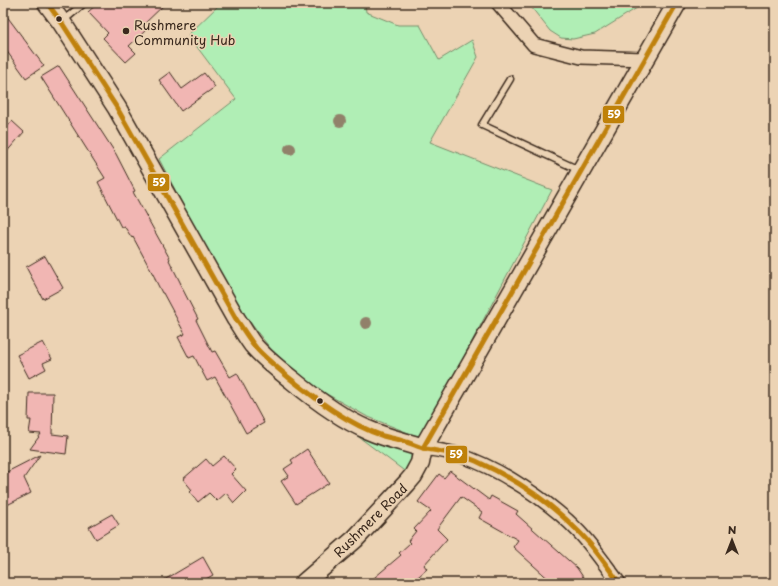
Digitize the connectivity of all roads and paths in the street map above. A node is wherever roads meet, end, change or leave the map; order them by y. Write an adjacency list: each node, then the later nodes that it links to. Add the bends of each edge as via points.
1 (47, 3): 5 (street)
2 (84, 3): 5 (lane)
3 (498, 3): 6 (street, via 534,45 581,57)
4 (677, 3): 6 (street, Rushmere Road)
5 (62, 22): 9 (street, via 117,108 236,319 253,344 300,387 348,420 380,435)
6 (646, 59): 8 (street, Rushmere Road)
7 (510, 79): 8 (lane, via 482,124)
8 (581, 171): 9 (street, Rushmere Road)
9 (423, 448): 10 (street, Rushmere Road, via 420,463 407,483 355,539); 11 (street, via 475,461 502,474 542,500 572,524)
10 (304, 583)
11 (619, 583)

